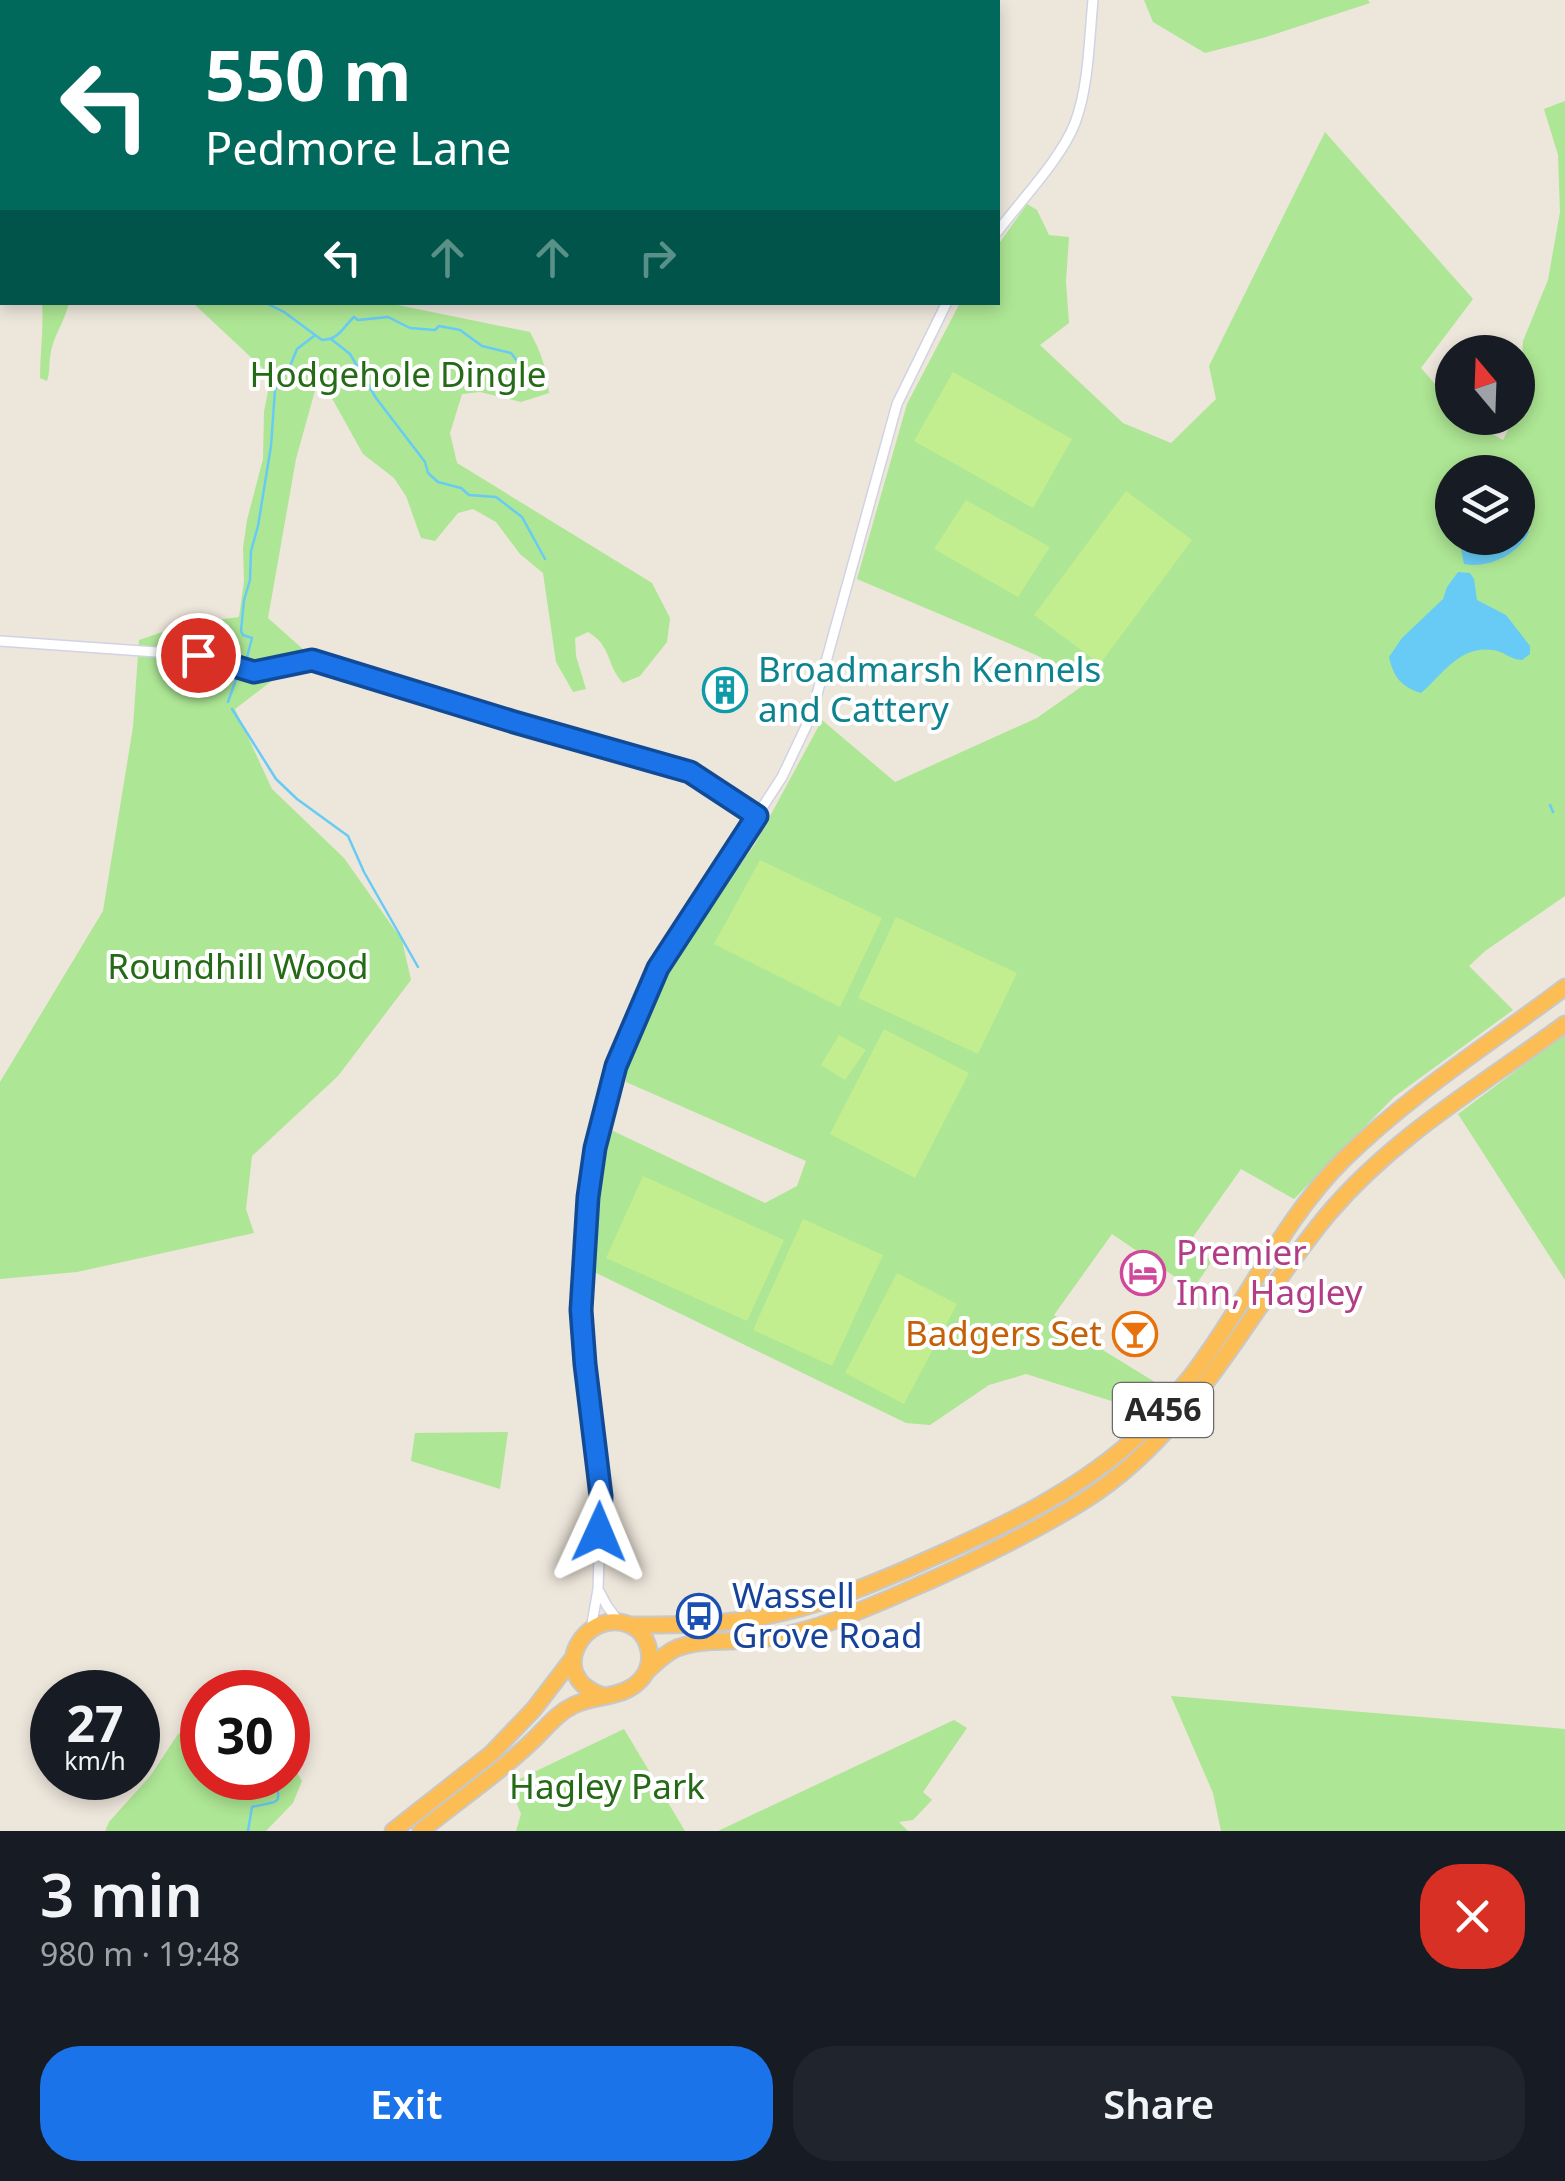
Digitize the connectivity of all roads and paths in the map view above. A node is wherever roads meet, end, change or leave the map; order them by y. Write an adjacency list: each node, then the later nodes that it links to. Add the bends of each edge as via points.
1 (1093, 0): 2 (street, via 1074,124)
2 (1000, 228)
3 (946, 305): 5 (street, via 897,404 811,716)
4 (0, 641): 5 (street, via 198,655 254,672 312,660 690,772)
5 (757, 816): 8 (street, via 658,968 616,1066 595,1148 581,1310 601,1496)
6 (1565, 987): 9 (highway, A456, via 1409,1102 1344,1159 1306,1201 1158,1416 1076,1484 1024,1516 819,1603 750,1618)
7 (1565, 1024): 12 (highway, A456, via 1369,1169 1286,1268 1172,1426 1086,1500 971,1561 821,1625 753,1640 689,1644)
8 (598, 1589): 9 (street); 10 (street)
9 (624, 1624): 10 (highway); 12 (highway, via 638,1630 648,1646)
10 (590, 1630): 11 (highway)
11 (573, 1658): 13 (highway, via 579,1682); 14 (highway, via 491,1754)
12 (647, 1671): 13 (highway, via 628,1690)
13 (604, 1696): 15 (highway, via 561,1712)
14 (393, 1831)
15 (421, 1831)

